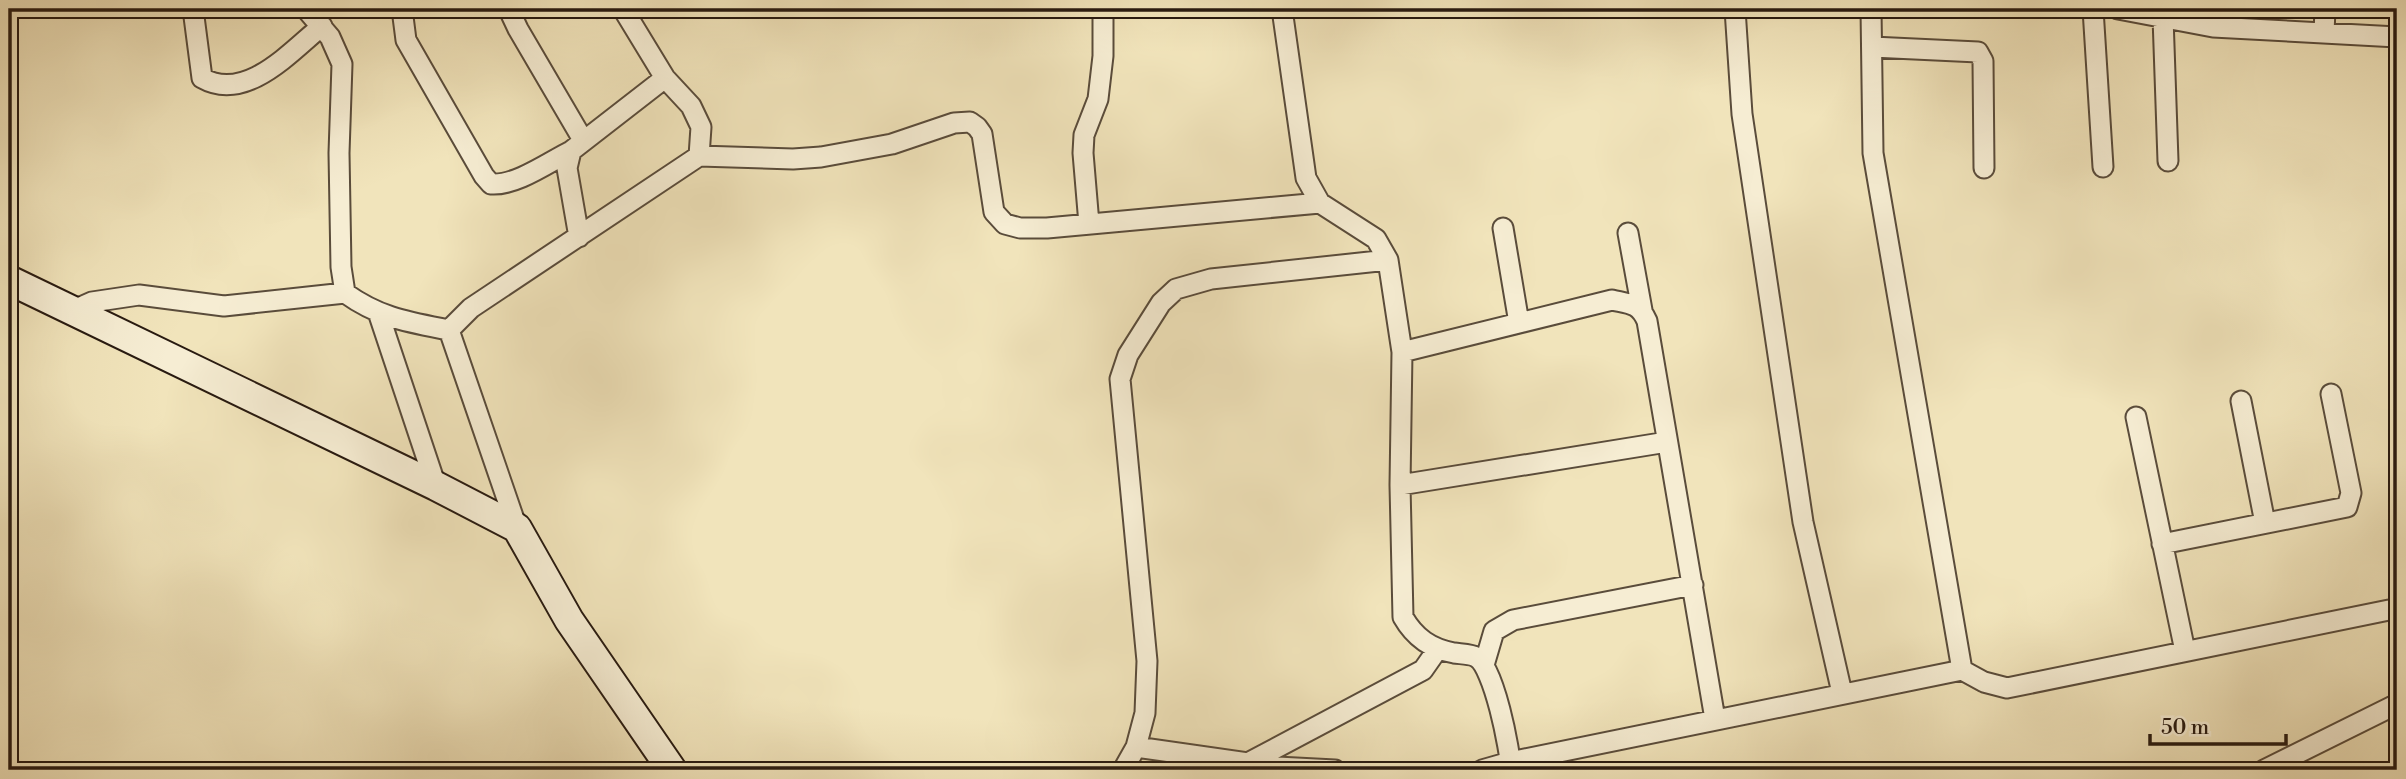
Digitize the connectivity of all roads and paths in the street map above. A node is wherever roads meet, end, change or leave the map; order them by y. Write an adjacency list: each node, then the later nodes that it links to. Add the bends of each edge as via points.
1 (193, 9): 15 (street, via 202,78 215,85 243,83 262,75)
2 (306, 9): 15 (street)
3 (402, 9): 20 (street, via 405,40 491,184 514,180)
4 (511, 9): 20 (street)
5 (623, 9): 19 (street)
6 (1103, 9): 26 (street, via 1098,99 1084,135)
7 (1282, 9): 25 (street, via 1306,178)
8 (1735, 9): 54 (street, via 1742,114 1803,522)
9 (1871, 9): 18 (street)
10 (2094, 9): 23 (street)
11 (2118, 9): 13 (street)
12 (2325, 9): 16 (street)
13 (2163, 17): 14 (street); 22 (street)
14 (2213, 18): 16 (street)
15 (322, 26): 32 (street, via 342,64 339,153)
16 (2324, 33): 17 (street)
17 (2397, 37)
18 (1872, 47): 24 (street, via 1979,52 1983,61); 53 (street, via 1873,153)
19 (665, 78): 20 (street); 21 (street, via 691,106 701,127)
20 (577, 145): 29 (street, via 567,167)
21 (699, 156): 26 (street, via 821,158 892,144 954,122 970,122 982,134 993,212 1005,224 1020,228); 29 (street)
22 (2168, 161)
23 (2103, 167)
24 (1984, 168)
25 (1320, 203): 26 (street); 30 (street, via 1377,239)
26 (1089, 224)
27 (1503, 228): 36 (street)
28 (1628, 233): 34 (street)
29 (579, 237): 37 (street, via 471,308)
30 (1388, 260): 38 (street); 57 (street, via 1211,279 1176,289 1161,303 1128,355 1120,379 1147,660 1144,713)
31 (9, 280): 33 (street)
32 (345, 293): 33 (street, via 224,306 139,295 92,302); 35 (street)
33 (74, 310): 44 (street)
34 (1642, 310): 36 (street, via 1612,300); 42 (street)
35 (378, 312): 37 (street); 44 (street)
36 (1519, 323): 38 (street)
37 (449, 330): 46 (street)
38 (1402, 352): 43 (street)
39 (2331, 394): 45 (street, via 2351,493 2347,507)
40 (2241, 401): 45 (street)
41 (2136, 417): 47 (street)
42 (1667, 442): 43 (street); 48 (street)
43 (1399, 485): 50 (street, via 1403,617 1413,633)
44 (436, 486): 46 (street)
45 (2265, 523): 47 (street)
46 (517, 528): 62 (street, via 569,620)
47 (2162, 544): 51 (street)
48 (1693, 585): 52 (street, via 1513,620 1494,631); 56 (street)
49 (2389, 610): 51 (street)
50 (1437, 650): 52 (street, via 1476,657); 58 (street, via 1423,670)
51 (2185, 651): 53 (street, via 2007,688)
52 (1484, 664): 60 (street, via 1492,680)
53 (1962, 670): 54 (street)
54 (1842, 693): 56 (street)
55 (2397, 704): 59 (street)
56 (1715, 719): 60 (street)
57 (1136, 747): 58 (street); 63 (street)
58 (1248, 763): 61 (street)
59 (2295, 763): 66 (street)
60 (1511, 766): 65 (street)
61 (1276, 769): 64 (street)
62 (673, 770)
63 (1123, 770)
64 (1335, 770)
65 (1482, 770)
66 (2263, 770)

